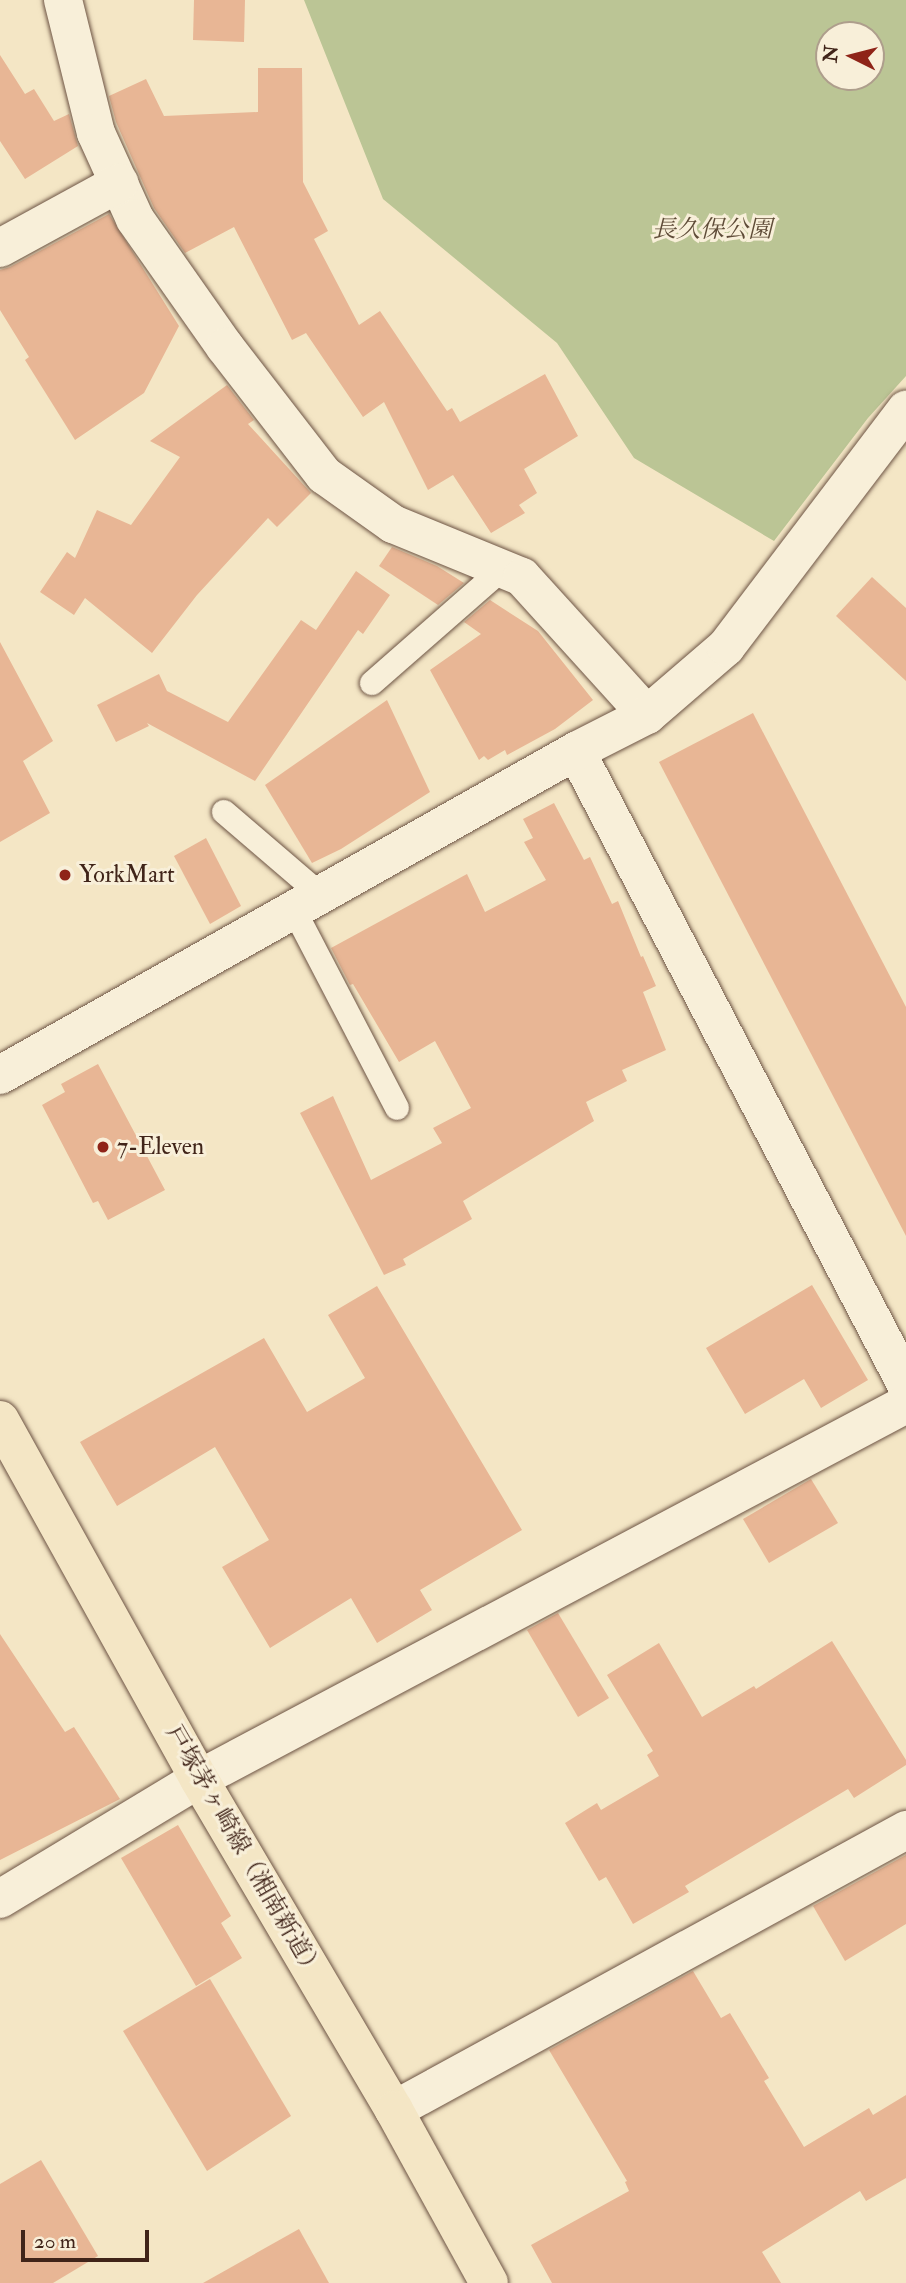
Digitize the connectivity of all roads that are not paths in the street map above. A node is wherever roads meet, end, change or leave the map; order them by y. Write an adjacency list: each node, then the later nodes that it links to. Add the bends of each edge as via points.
1 (63, 0): 2 (street, via 96,133)
2 (119, 183): 3 (street); 5 (street, via 135,219 324,475 393,524)
3 (0, 248)
4 (906, 410): 7 (street, via 726,647)
5 (502, 569): 6 (lane); 7 (street, via 522,577)
6 (372, 683)
7 (647, 715): 8 (street)
8 (576, 751): 10 (street); 13 (street)
9 (223, 812): 10 (lane)
10 (308, 903): 11 (street); 12 (lane)
11 (0, 1075)
12 (397, 1108)
13 (906, 1384)
14 (906, 1404): 16 (street)
15 (0, 1420): 16 (main road, 戸塚茅ヶ崎線（湘南新道）)
16 (200, 1779): 18 (street); 19 (main road, 戸塚茅ヶ崎線（湘南新道）)
17 (906, 1830): 19 (street)
18 (0, 1899)
19 (394, 2110): 20 (main road, 戸塚茅ヶ崎線（湘南新道）)
20 (489, 2283)

